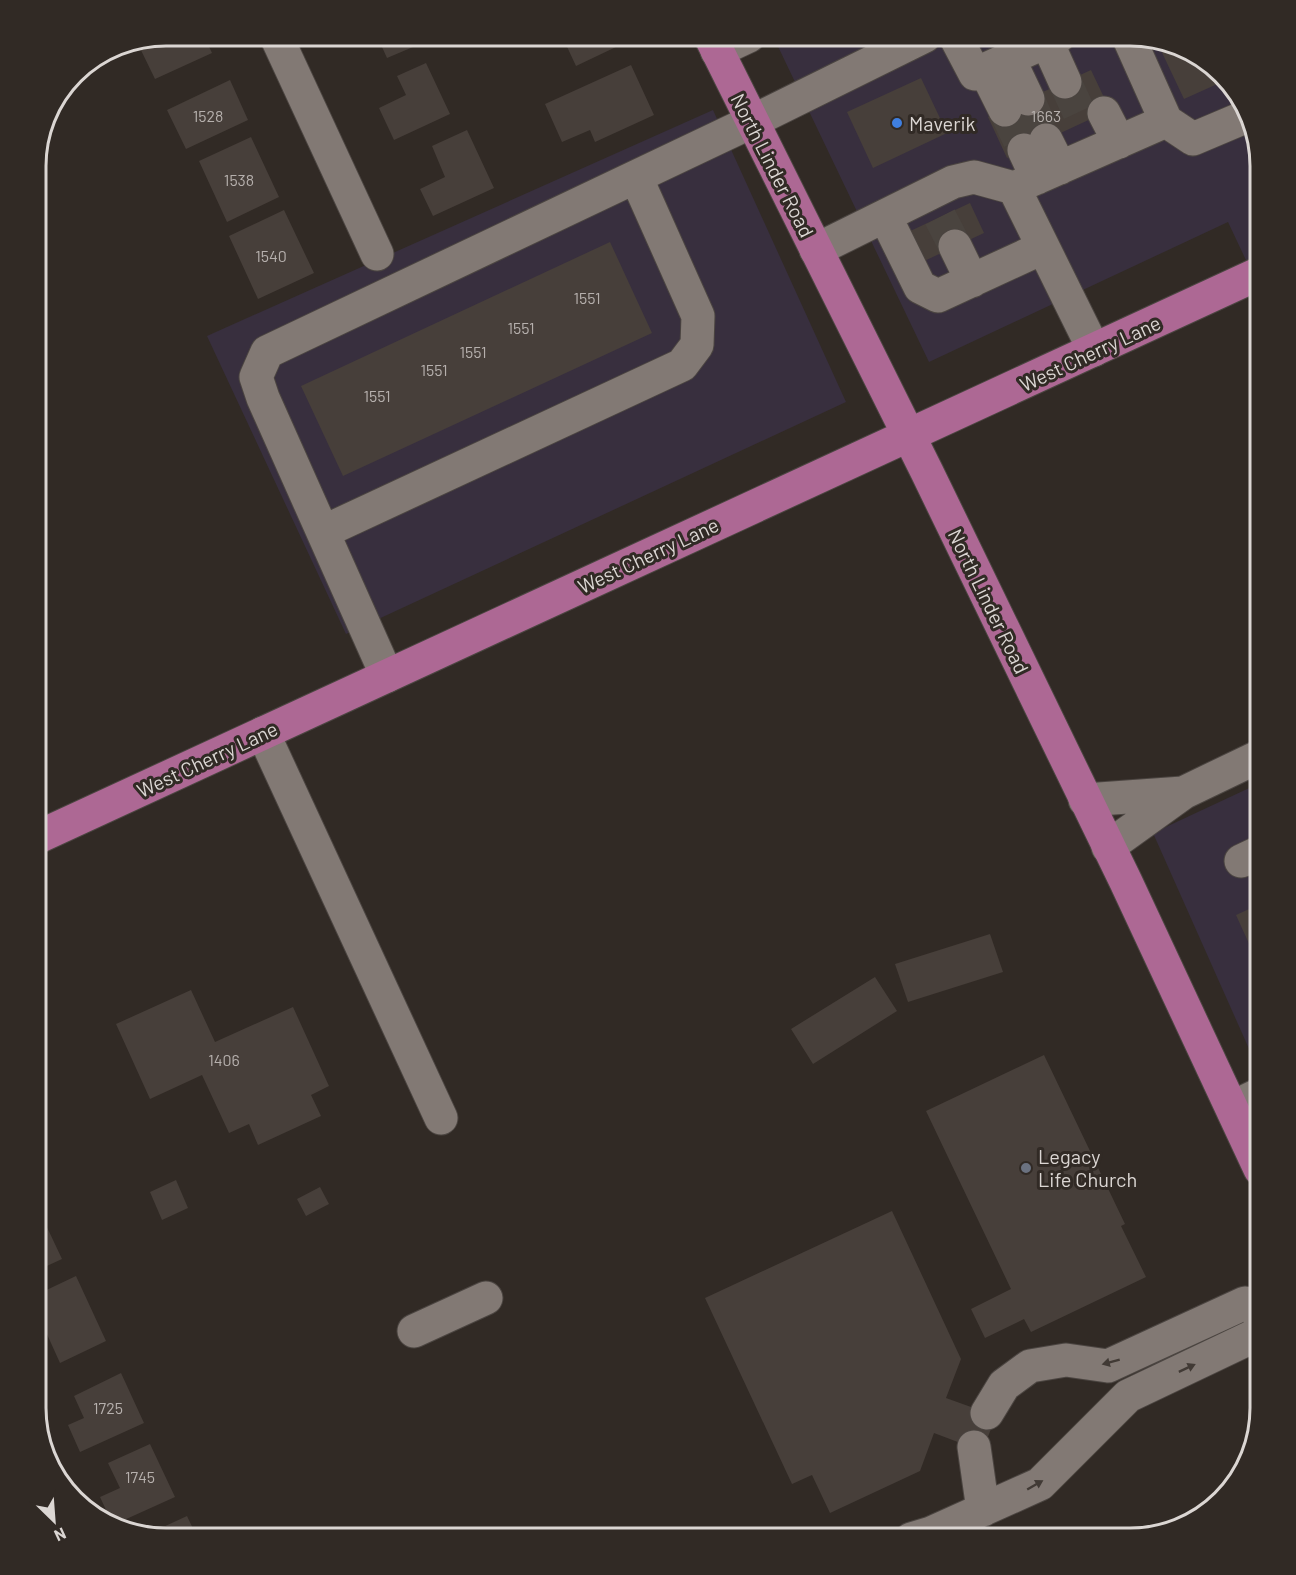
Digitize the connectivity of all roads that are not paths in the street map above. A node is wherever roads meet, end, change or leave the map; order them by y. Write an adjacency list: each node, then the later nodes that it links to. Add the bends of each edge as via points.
1 (281, 46): 20 (street)
2 (714, 47): 12 (main road, North Linder Road)
3 (903, 47): 12 (street)
4 (961, 47): 5 (street, via 975,74)
5 (1030, 47): 7 (street); 8 (street)
6 (1133, 47): 11 (street)
7 (1075, 77)
8 (1016, 104)
9 (1094, 118): 13 (street)
10 (1239, 119): 11 (street, via 1193,139)
11 (1166, 121): 13 (street)
12 (752, 122): 15 (street); 19 (main road, North Linder Road)
13 (1108, 147): 14 (street)
14 (1036, 165): 16 (street, via 953,182 935,206); 18 (street)
15 (636, 177): 25 (street, via 698,316 697,345 682,365); 25 (street, via 267,352 256,377)
16 (885, 216): 19 (street); 22 (street, via 920,287 938,296)
17 (955, 246): 22 (street)
18 (1042, 248): 22 (street); 23 (street)
19 (816, 250): 24 (main road, North Linder Road)
20 (377, 254)
21 (1250, 278): 23 (main road, West Cherry Lane)
22 (972, 280)
23 (1094, 350): 24 (main road, West Cherry Lane)
24 (909, 436): 26 (main road, West Cherry Lane); 30 (main road, North Linder Road)
25 (322, 532): 26 (street)
26 (387, 676): 27 (main road, West Cherry Lane)
27 (263, 733): 31 (main road, West Cherry Lane); 34 (street)
28 (1250, 761): 29 (street)
29 (1183, 793): 30 (street); 32 (street)
30 (1085, 800): 32 (main road, North Linder Road)
31 (46, 833)
32 (1108, 847): 33 (main road, North Linder Road)
33 (1246, 1101): 35 (main road, North Linder Road)
34 (441, 1118)
35 (1250, 1120)
36 (486, 1298): 38 (street)
37 (1250, 1306): 40 (street, one-way to 40, via 1245,1303 1108,1366 1066,1360 1030,1365 1004,1385)
38 (414, 1331)
39 (1250, 1338): 42 (street, one-way to 39, via 1040,1484 1128,1396)
40 (987, 1413)
41 (974, 1447): 42 (street)
42 (982, 1510): 43 (street)
43 (942, 1528)

